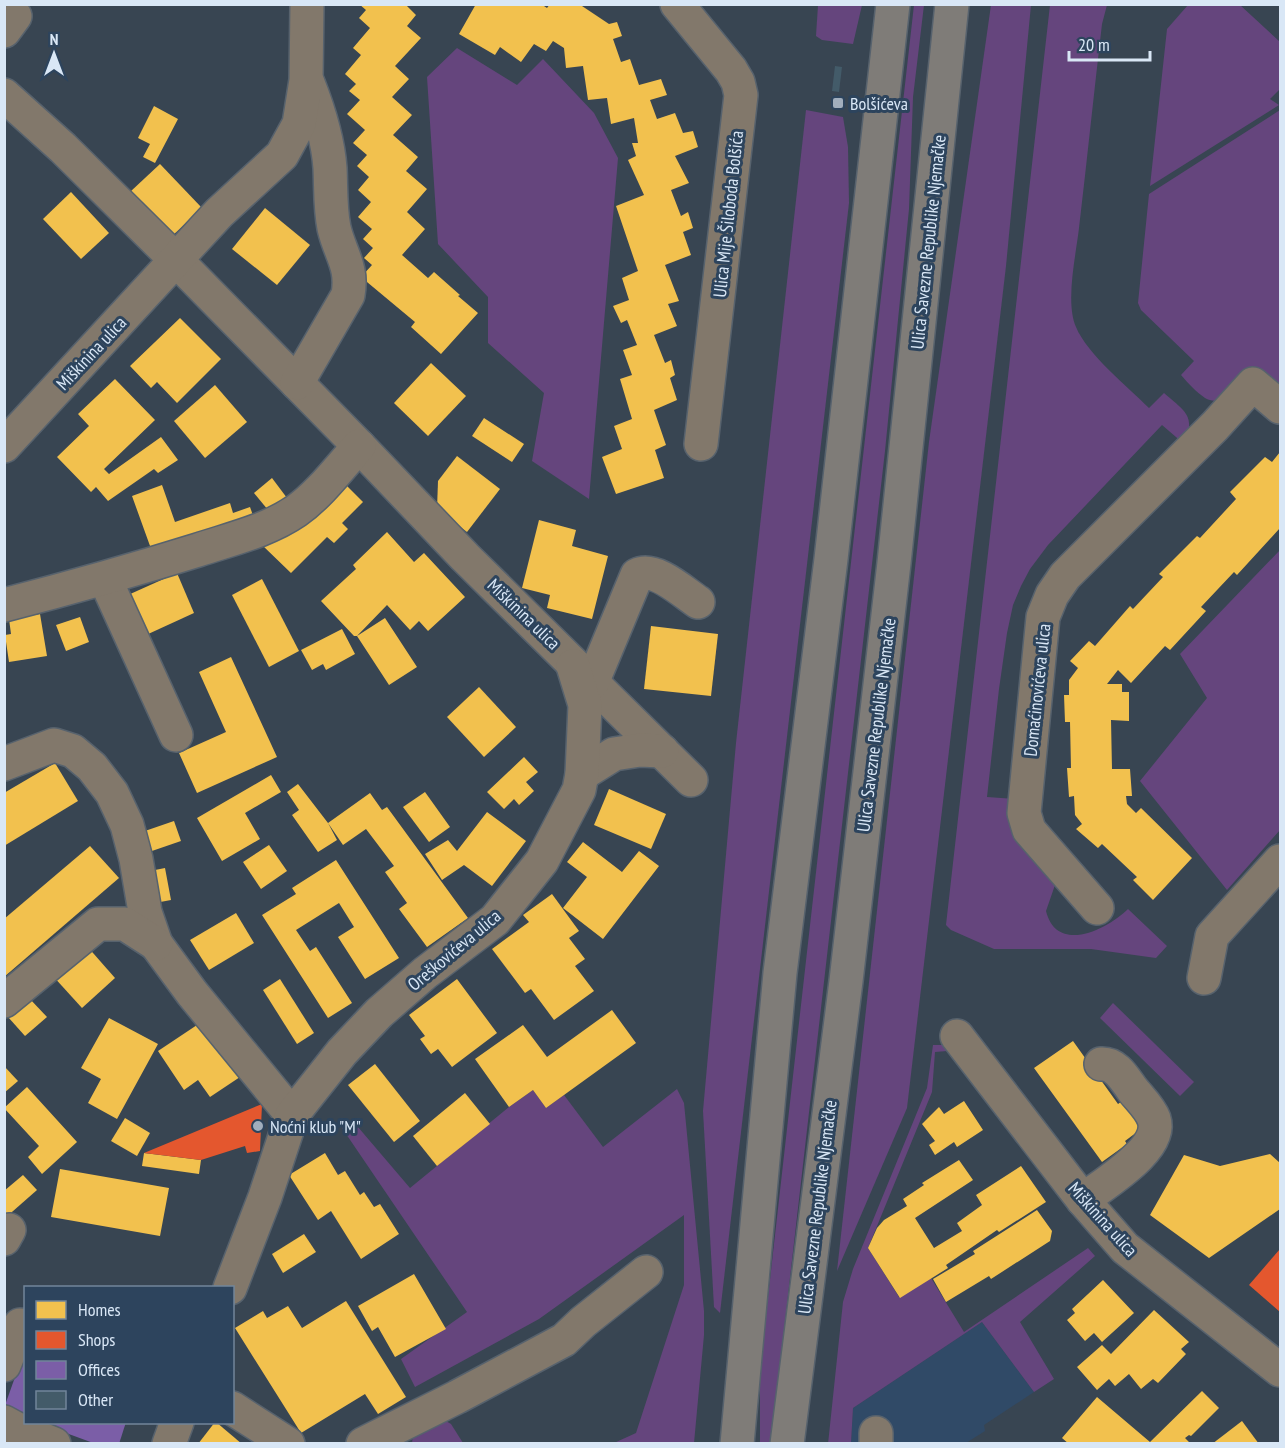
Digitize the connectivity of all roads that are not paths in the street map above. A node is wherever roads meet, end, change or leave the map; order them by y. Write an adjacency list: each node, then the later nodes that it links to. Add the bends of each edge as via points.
1 (307, 4): 5 (street)
2 (677, 4): 10 (street, Ulica Mije Šiloboda Bolšića, via 732,70 741,95)
3 (892, 4): 44 (main road, via 780,973)
4 (952, 4): 45 (main road, Ulica Savezne Republike Njemačke, via 855,912)
5 (306, 80): 7 (street, via 300,124 282,155 219,213); 8 (street, via 321,116 330,166 331,210 351,280 348,295)
6 (4, 94): 7 (street, Miškinina ulica)
7 (177, 261): 8 (street, Miškinina ulica); 11 (street, Miškinina ulica)
8 (297, 383): 12 (street, Miškinina ulica)
9 (1281, 407): 24 (street, Domaćinovićeva ulica, via 1253,384 1065,576 1043,617 1024,813 1029,830)
10 (701, 444)
11 (4, 446)
12 (359, 446): 13 (street, via 312,498 273,524); 16 (street, Miškinina ulica, via 465,557)
13 (105, 579): 15 (street); 18 (street)
14 (698, 602): 17 (street, via 666,579 646,572 637,575)
15 (4, 605)
16 (570, 658): 17 (street, Miškinina ulica); 21 (street, Oreškovićeva ulica, via 585,705)
17 (592, 683): 19 (street, Miškinina ulica)
18 (176, 735)
19 (662, 751): 21 (street, via 614,754); 22 (street, Miškinina ulica)
20 (4, 764): 25 (street, via 54,745 73,751 92,767 112,793 127,825 145,912)
21 (582, 774): 30 (street, Oreškovićeva ulica, via 579,790 542,861 495,920 379,1013)
22 (691, 780)
23 (1281, 861): 26 (street, via 1212,936)
24 (1097, 908)
25 (156, 944): 27 (street, via 125,924 98,924); 30 (street)
26 (1204, 978)
27 (4, 1001)
28 (957, 1036): 31 (street, Miškinina ulica)
29 (1101, 1064): 31 (street, via 1117,1069 1154,1120 1155,1131 1141,1156)
30 (292, 1115): 33 (street, Oreškovićeva ulica, via 266,1197)
31 (1083, 1200): 36 (street, Miškinina ulica, via 1125,1248)
32 (646, 1272): 43 (street, via 564,1340)
33 (230, 1286)
34 (17, 1324): 35 (street)
35 (4, 1365)
36 (1281, 1370)
37 (234, 1409): 42 (street)
38 (4, 1422): 40 (street)
39 (176, 1424): 41 (street)
40 (54, 1443)
41 (169, 1443)
42 (288, 1443)
43 (363, 1443)
44 (736, 1443)
45 (787, 1443)

